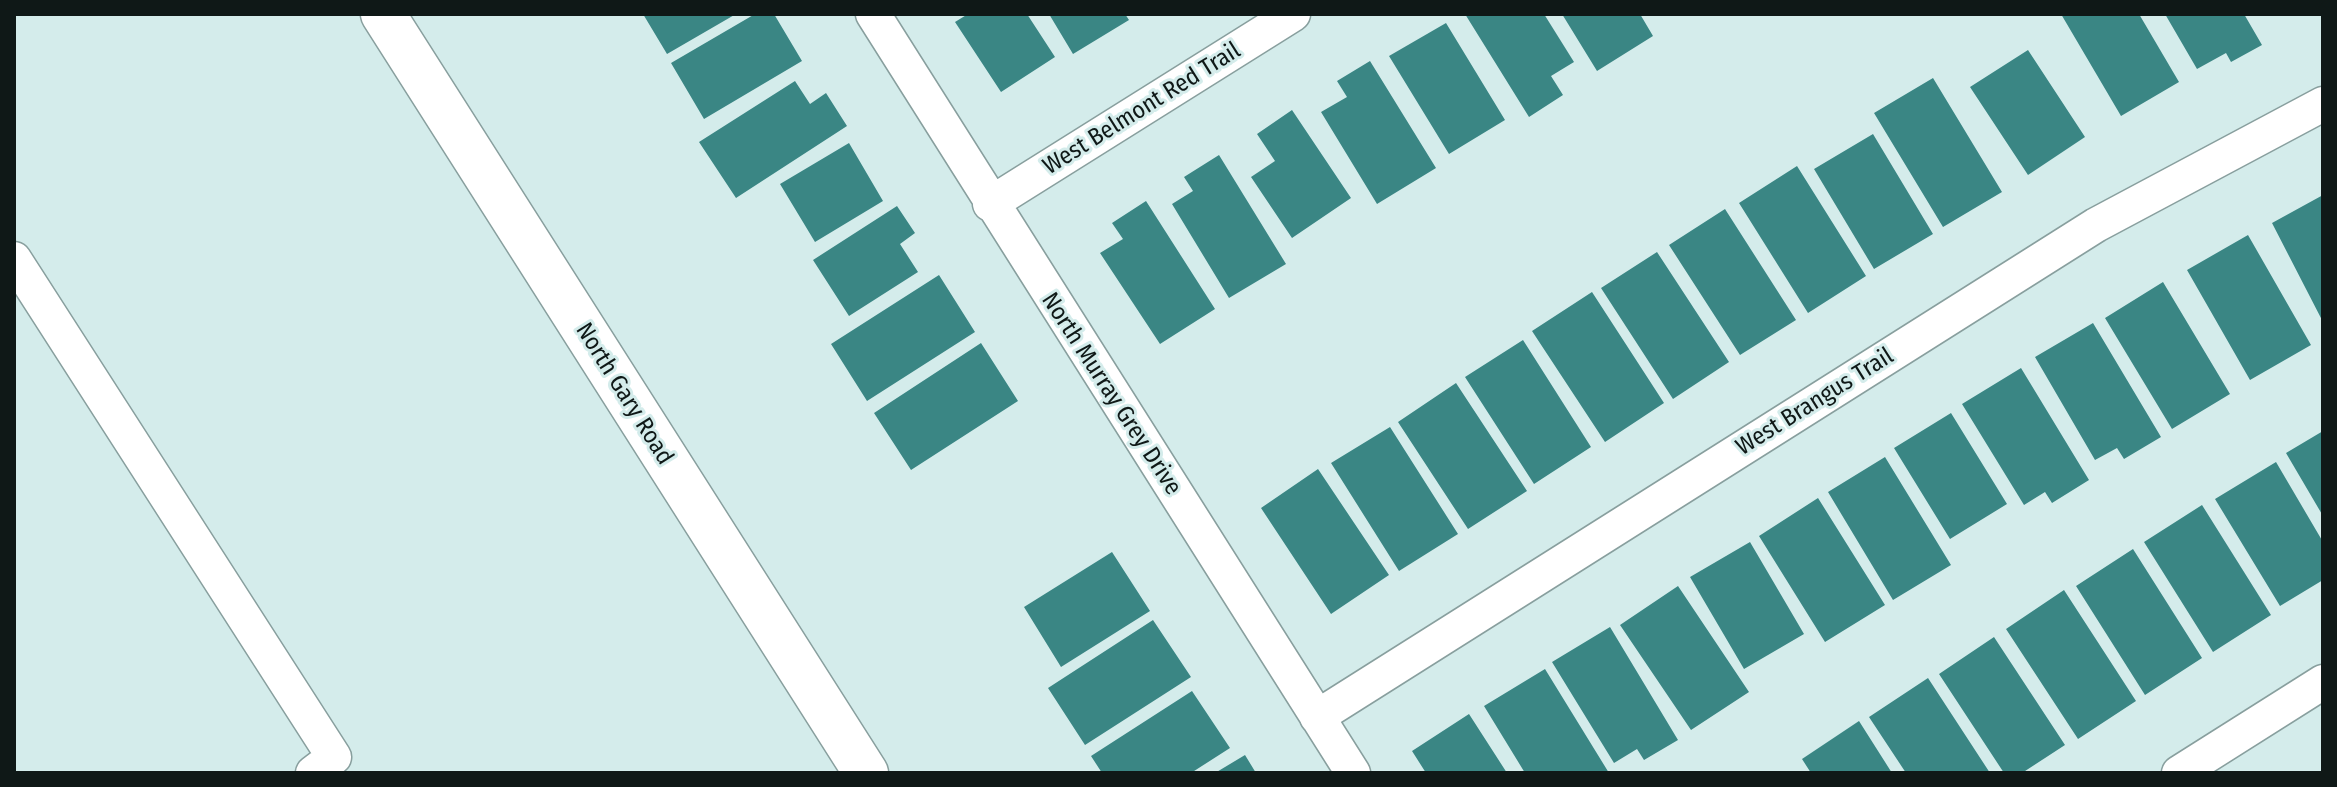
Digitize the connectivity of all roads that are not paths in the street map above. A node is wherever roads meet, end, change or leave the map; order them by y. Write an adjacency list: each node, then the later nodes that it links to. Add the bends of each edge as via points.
1 (383, 14): 10 (main road, North Gary Road)
2 (873, 14): 5 (street, North Murray Grey Drive)
3 (1293, 14): 5 (street, West Belmont Red Trail)
4 (2323, 104): 8 (street, West Brangus Trail, via 2096,225)
5 (990, 204): 8 (street, North Murray Grey Drive)
6 (14, 259): 9 (street)
7 (2323, 682): 12 (street)
8 (1317, 717): 11 (street, North Murray Grey Drive)
9 (324, 765)
10 (866, 773)
11 (1353, 773)
12 (2179, 773)

